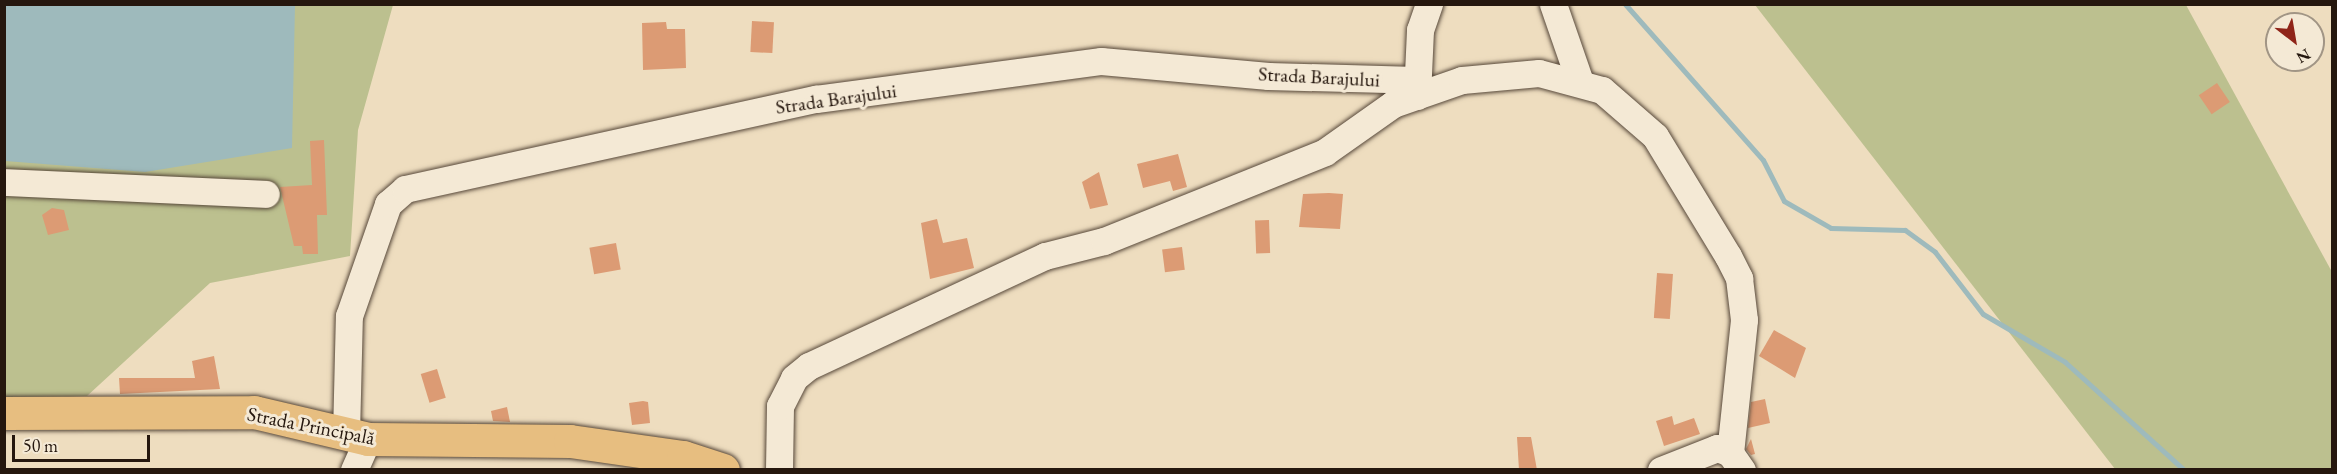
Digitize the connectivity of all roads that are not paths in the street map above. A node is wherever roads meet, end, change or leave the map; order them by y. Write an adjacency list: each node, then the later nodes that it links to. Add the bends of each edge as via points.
1 (1429, 4): 4 (street)
2 (1553, 4): 3 (street)
3 (1579, 79): 4 (street, via 1502,74); 9 (street, via 1620,103 1655,136 1739,278 1744,320)
4 (1416, 88): 8 (street, Strada Barajului, via 1101,61 816,99 398,193 386,209 349,316); 12 (street, via 1325,152 1104,241 1045,256 809,366 794,378 780,406)
5 (4, 182): 6 (street)
6 (266, 194)
7 (4, 413): 8 (main road, Strada Principală, via 254,412)
8 (357, 437): 10 (street); 11 (main road, Strada Principală, via 570,441 683,457)
9 (1736, 461): 13 (street, via 1717,448)
10 (354, 470)
11 (723, 470)
12 (779, 470)
13 (1661, 470)

